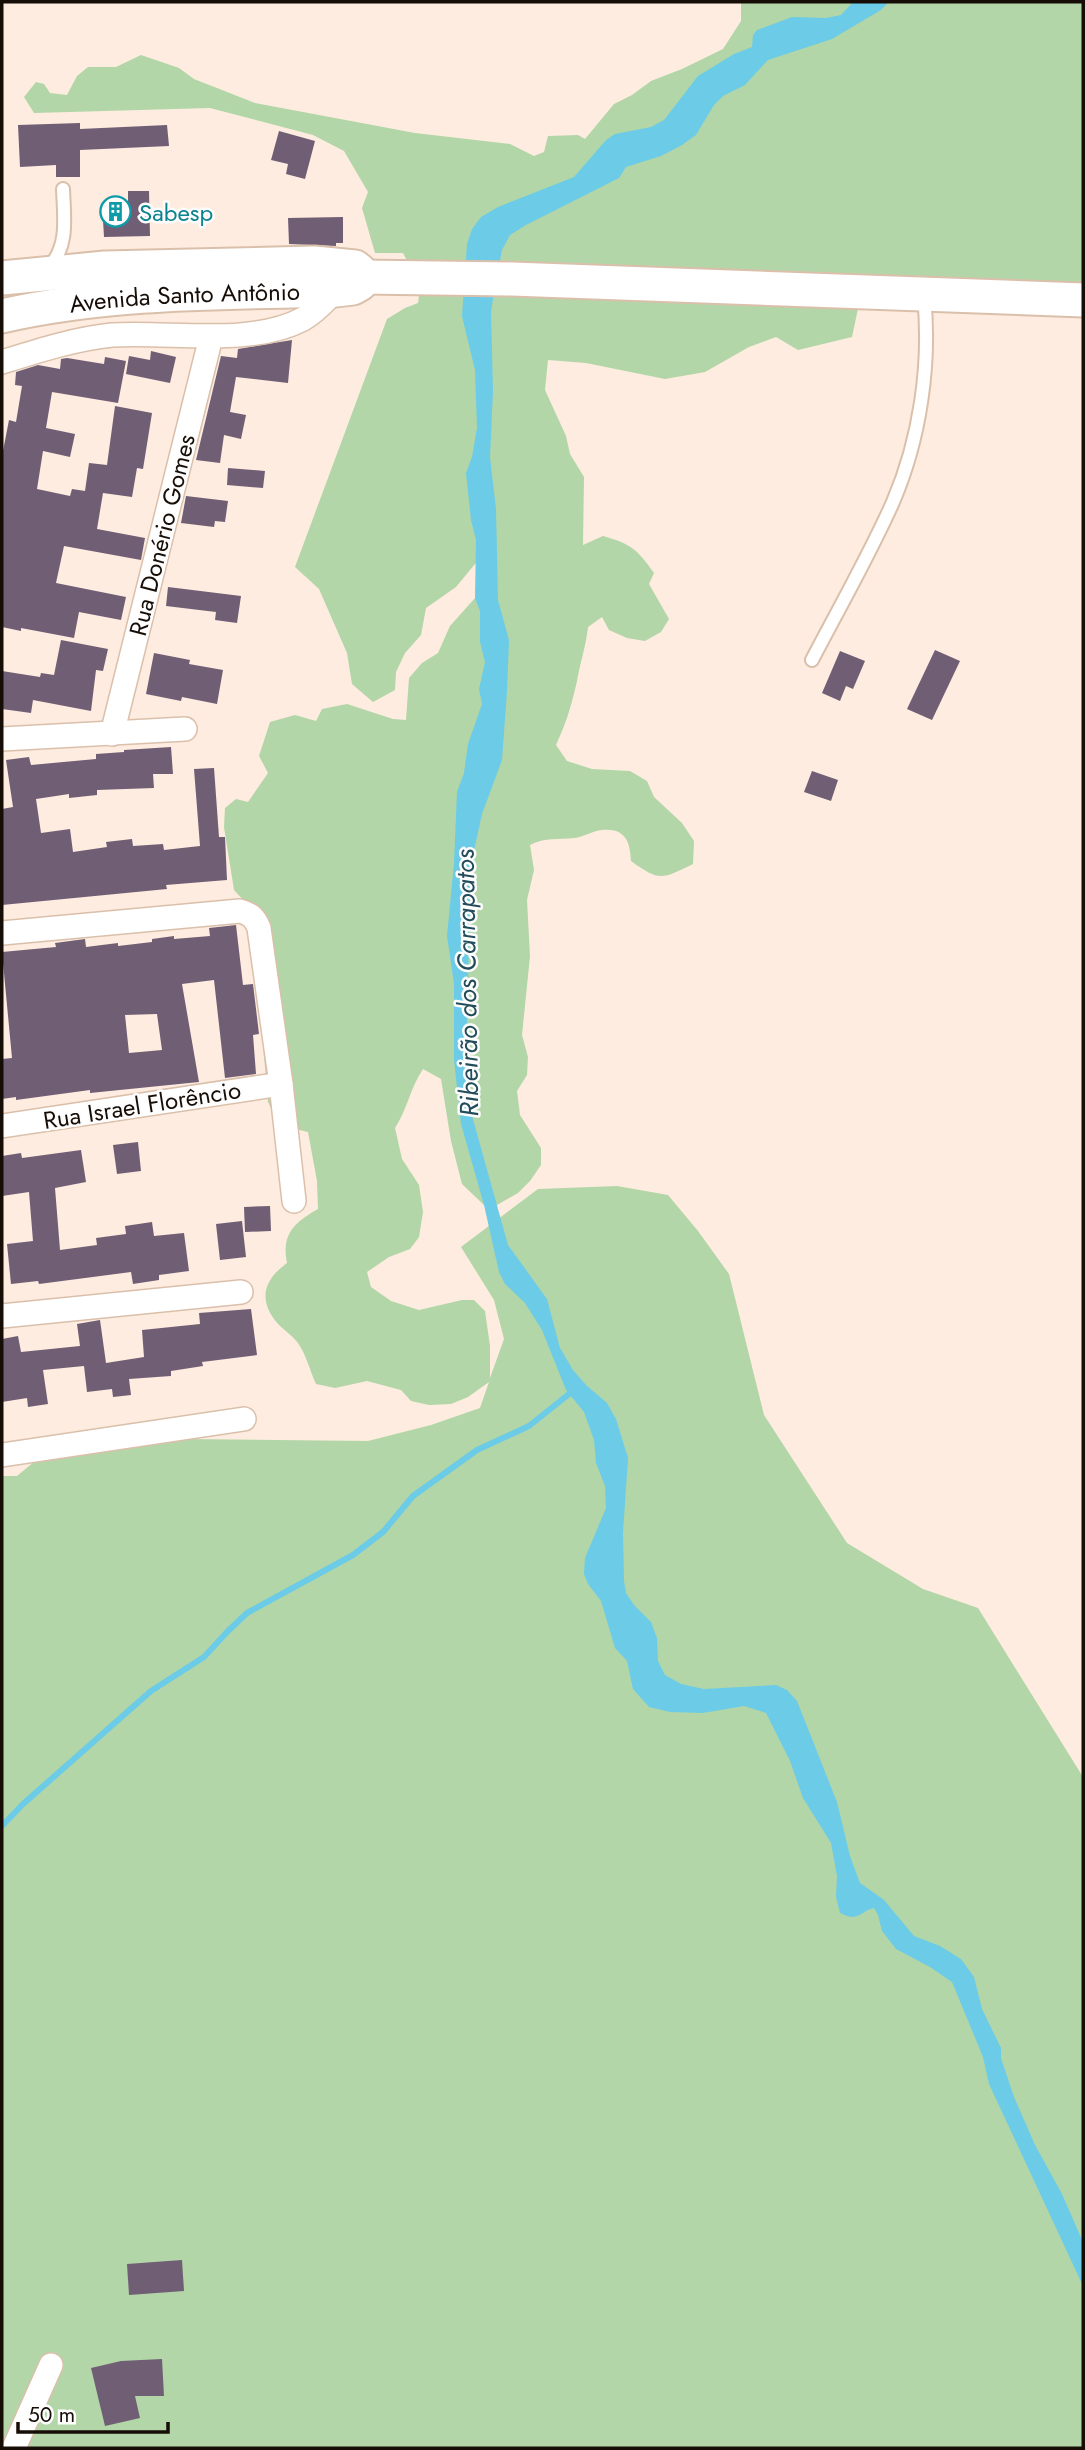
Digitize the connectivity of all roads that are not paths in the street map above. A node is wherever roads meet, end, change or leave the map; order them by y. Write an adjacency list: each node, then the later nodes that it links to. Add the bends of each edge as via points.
1 (63, 189): 2 (lane, via 63,243)
2 (44, 273): 3 (street, Avenida Santo Antônio, via 105,268); 4 (street, Avenida Santo Antônio)
3 (344, 277): 5 (street, Avenida Santo Antônio); 7 (street, Avenida Santo Antônio, via 71,303); 8 (street, via 305,318 269,331)
4 (2, 278)
5 (912, 295): 6 (street, Avenida Santo Antônio); 10 (lane, via 928,331 921,401 908,458 893,501)
6 (1083, 300)
7 (2, 316)
8 (211, 337): 9 (street, via 93,337); 12 (street, Rua Donério Gomes)
9 (2, 363)
10 (812, 660)
11 (185, 729): 12 (street)
12 (112, 734): 13 (street)
13 (2, 739)
14 (2, 933): 15 (street, via 240,911 249,914 259,928)
15 (281, 1084): 16 (street, Rua Israel Florêncio); 17 (street)
16 (2, 1126)
17 (294, 1200)
18 (241, 1292): 19 (street)
19 (2, 1315)
20 (244, 1419): 21 (street)
21 (2, 1455)
22 (51, 2365): 23 (street)
23 (14, 2448)

